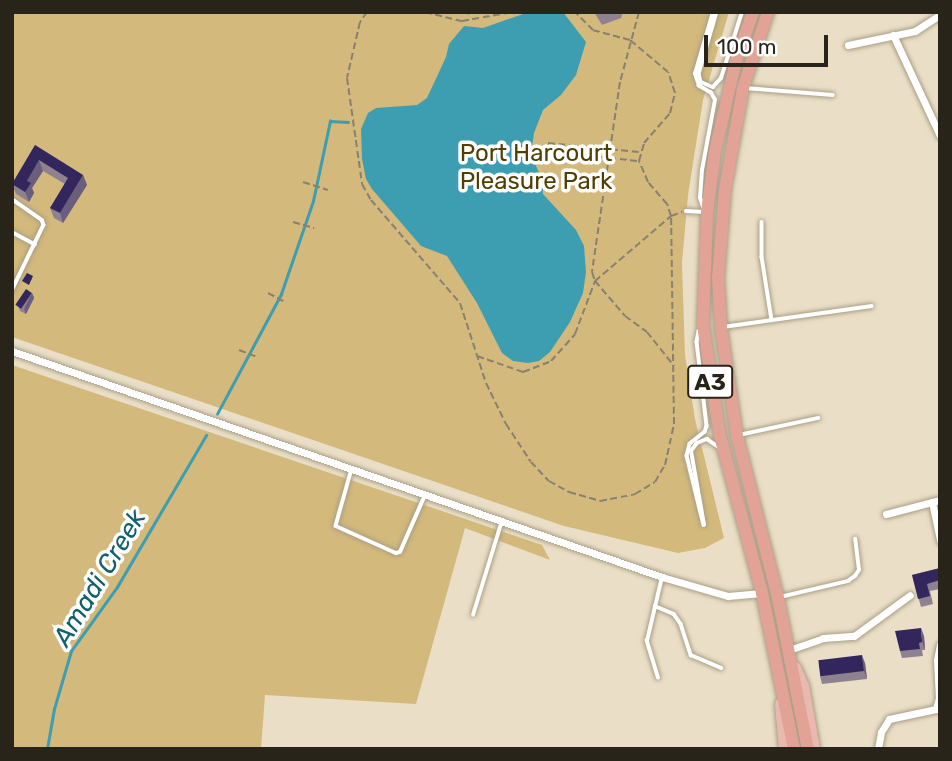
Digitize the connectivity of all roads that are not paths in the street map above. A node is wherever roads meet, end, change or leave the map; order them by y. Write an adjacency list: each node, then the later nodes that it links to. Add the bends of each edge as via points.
1 (715, 12): 2 (lane, via 699,74 701,82 713,87 721,78); 14 (lane, via 695,80 715,100 700,198)
2 (742, 12)
3 (753, 12): 14 (highway, A3, via 725,102)
4 (768, 12): 9 (highway, A3)
5 (938, 16): 6 (lane); 7 (street, via 915,31)
6 (940, 27)
7 (893, 35): 8 (street); 11 (street)
8 (848, 45)
9 (743, 88): 10 (lane); 22 (highway, A3, via 725,190 718,277)
10 (833, 95)
11 (940, 136)
12 (12, 199): 17 (lane, via 41,219 44,225)
13 (686, 211): 14 (lane)
14 (707, 213): 21 (highway, A3)
15 (762, 222): 20 (lane, via 762,257)
16 (12, 232): 17 (lane)
17 (35, 244): 18 (lane)
18 (12, 290)
19 (872, 306): 20 (lane)
20 (772, 320): 22 (lane)
21 (703, 323): 26 (highway, A3); 26 (lane, via 696,342 707,426 690,444 687,456 704,525 691,451 707,439)
22 (721, 328): 25 (highway, A3)
23 (12, 351): 27 (street)
24 (818, 418): 25 (lane)
25 (737, 436): 37 (highway, A3)
26 (724, 454): 35 (highway, A3)
27 (353, 467): 28 (street); 28 (lane, via 336,526 396,553)
28 (426, 493): 31 (street)
29 (936, 501): 30 (street); 33 (street)
30 (886, 514)
31 (502, 519): 34 (street); 39 (lane)
32 (855, 539): 37 (lane, via 859,570 855,576)
33 (940, 541)
34 (662, 577): 35 (street, via 728,596); 38 (lane)
35 (762, 593): 45 (highway, A3)
36 (910, 595): 41 (street, via 854,636 823,638)
37 (778, 597): 41 (highway, A3)
38 (655, 606): 43 (lane, via 674,614 691,655); 44 (lane, via 647,641)
39 (473, 615)
40 (940, 645): 42 (street)
41 (790, 655): 48 (highway, A3); 49 (main road, via 803,686)
42 (938, 660): 50 (street, via 936,709 889,719)
43 (721, 668)
44 (658, 678)
45 (780, 683): 46 (main road); 47 (highway, A3)
46 (785, 749)
47 (794, 749)
48 (808, 749)
49 (814, 749)
50 (878, 749)

